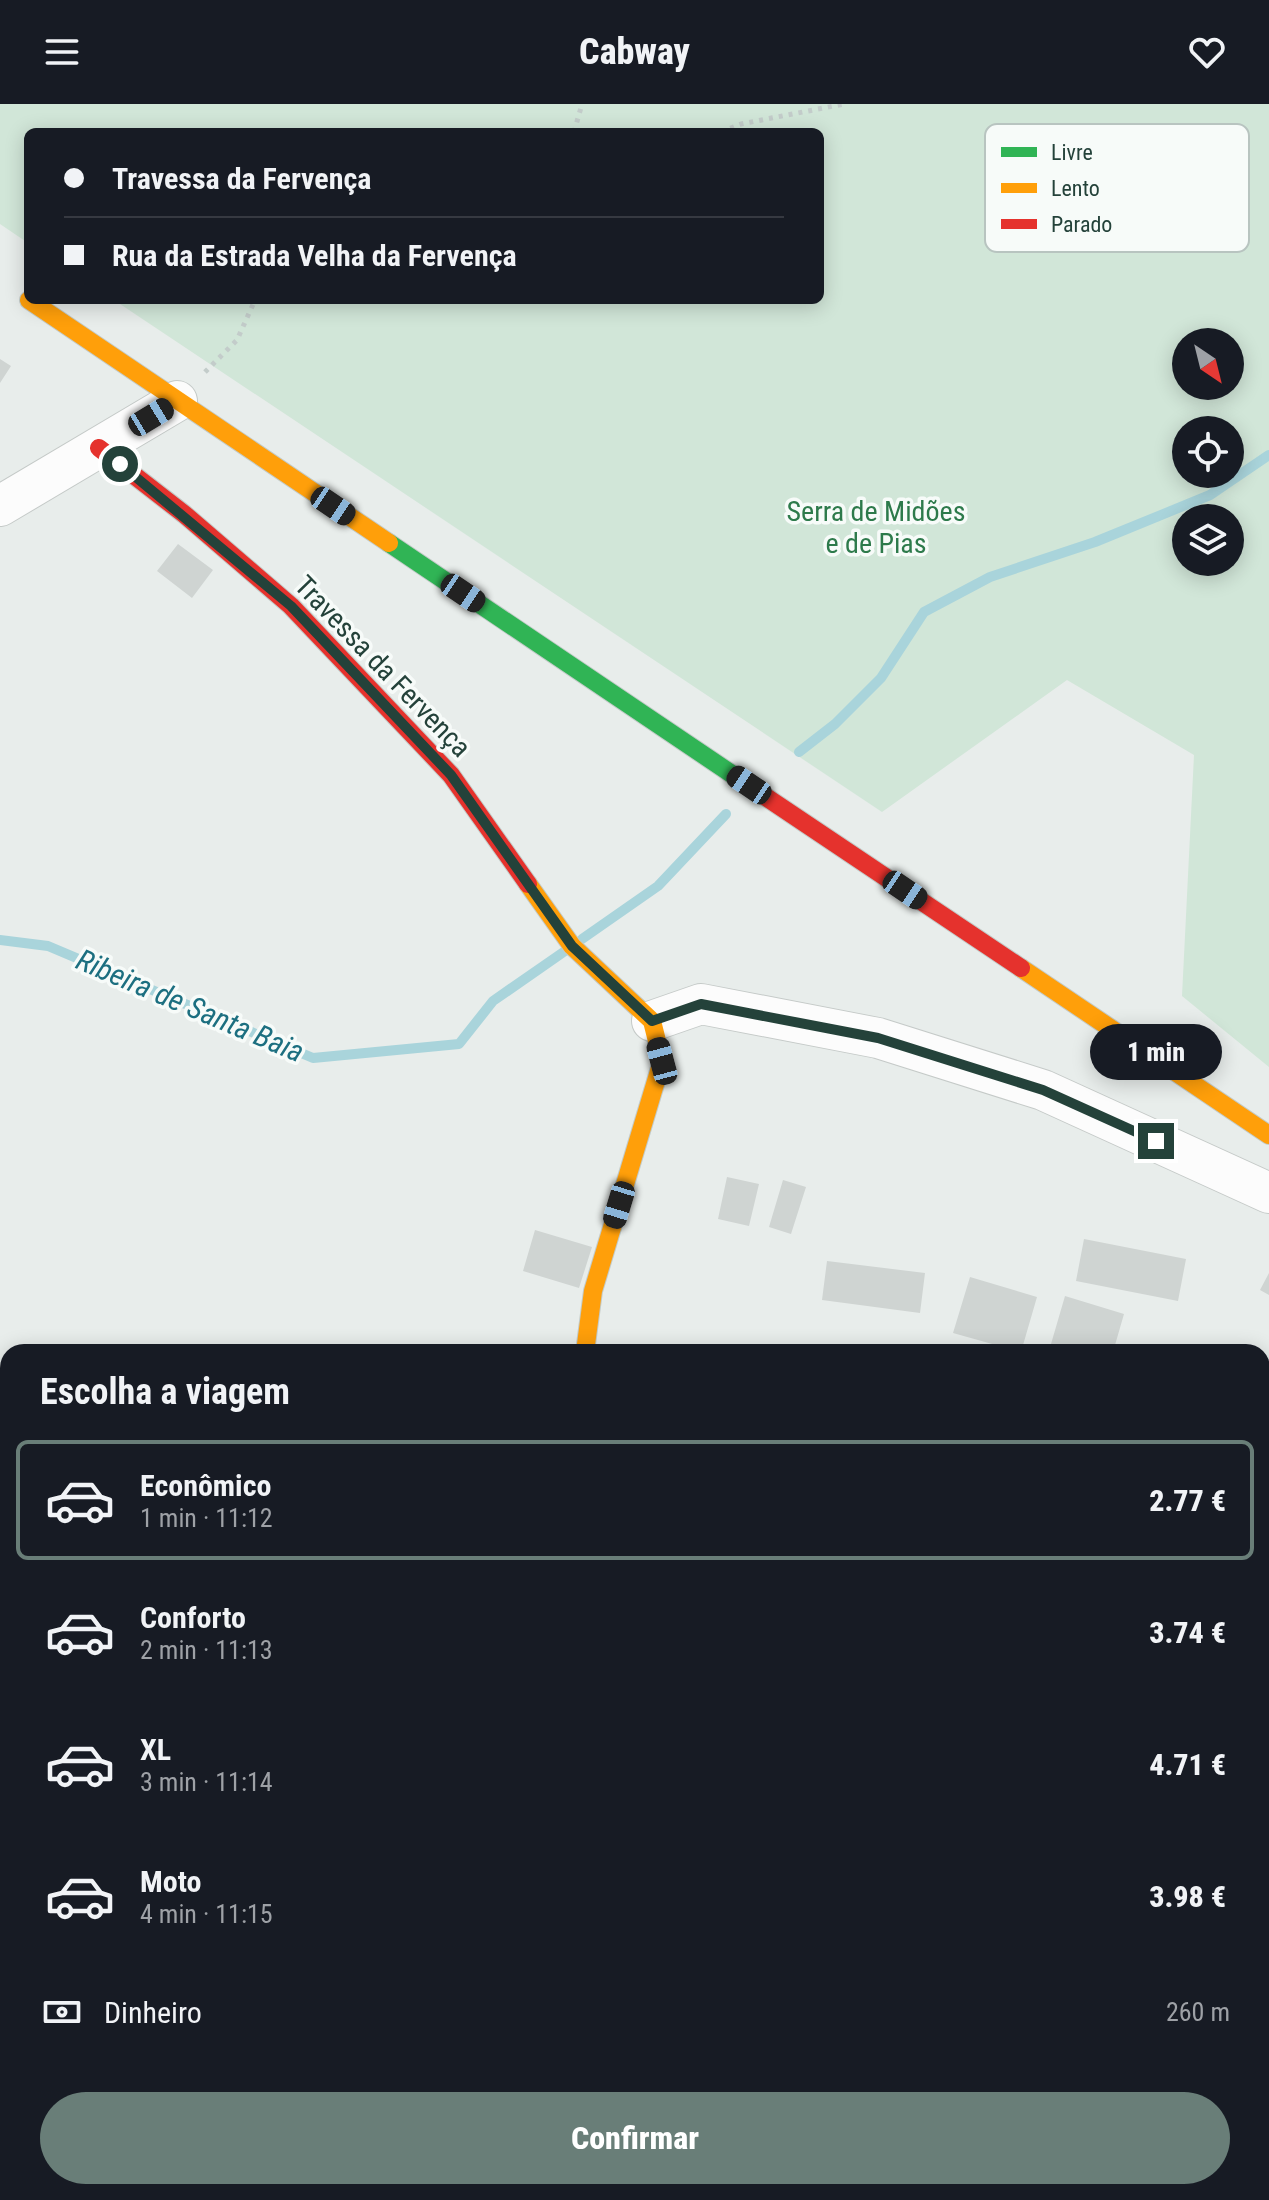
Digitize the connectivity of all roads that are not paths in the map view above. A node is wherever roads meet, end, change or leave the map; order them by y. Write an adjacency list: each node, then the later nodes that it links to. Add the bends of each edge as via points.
1 (9, 286): 2 (street)
2 (24, 296)
3 (35, 304): 4 (street)
4 (177, 401): 5 (street); 8 (street)
5 (99, 448): 6 (street); 7 (street, Travessa da Fervença, via 291,606 451,775 572,946)
6 (0, 506)
7 (652, 1021): 9 (street, via 701,1004 878,1038 1043,1090); 10 (street, via 662,1061 593,1291)
8 (1269, 1135)
9 (1269, 1193)
10 (586, 1344)

